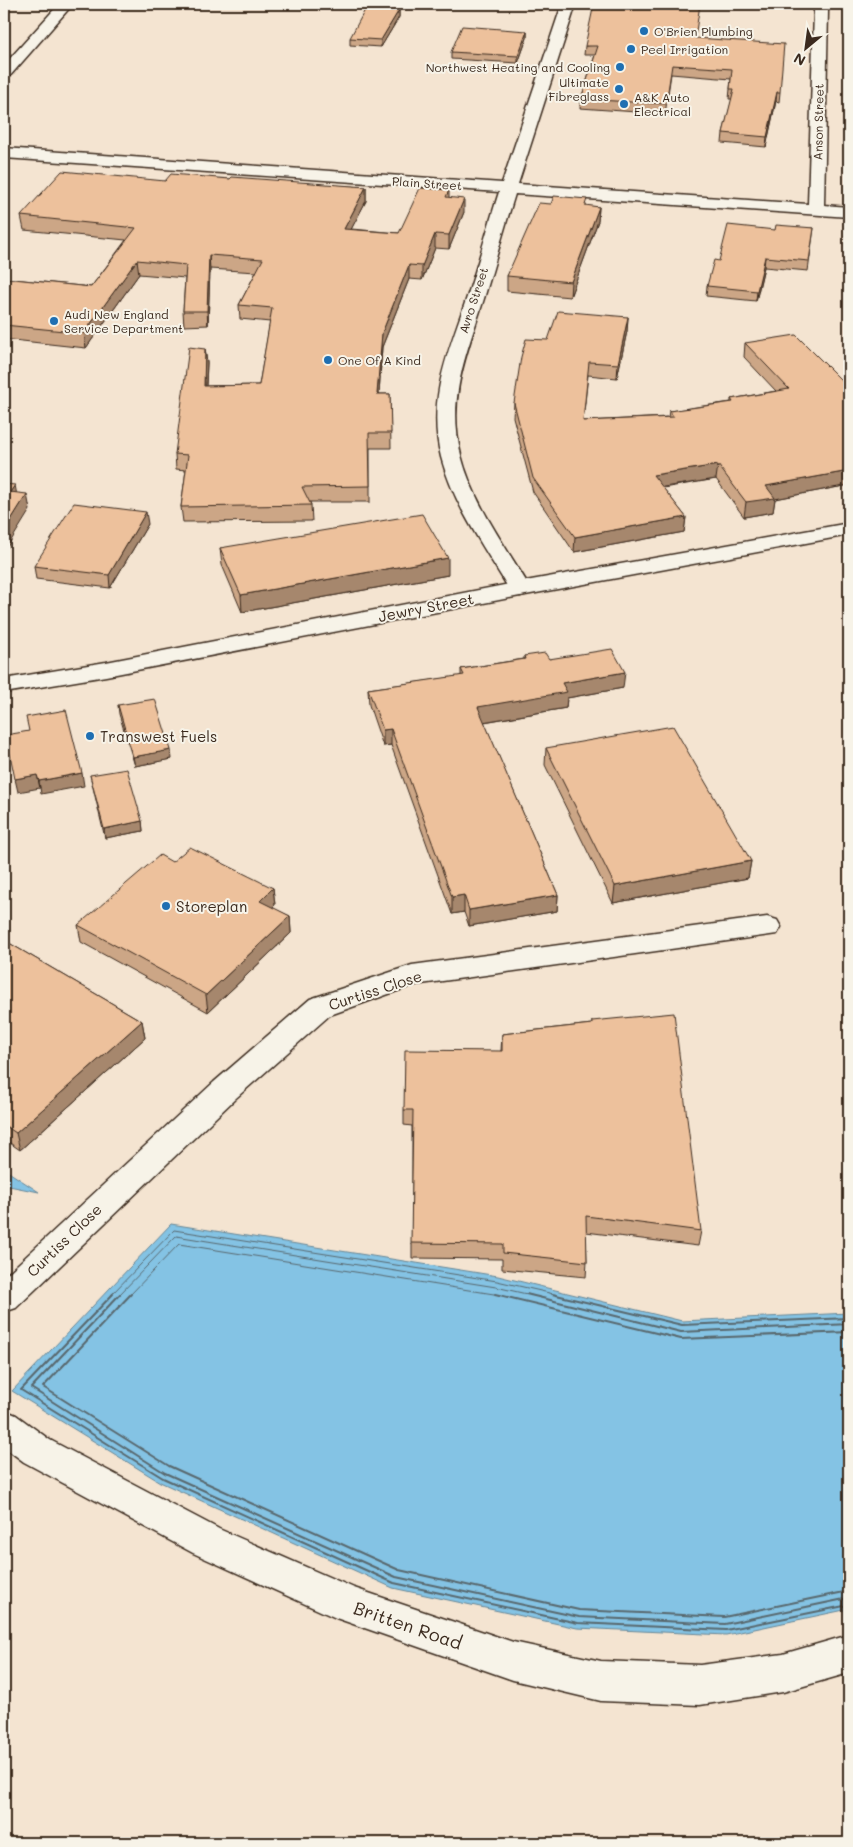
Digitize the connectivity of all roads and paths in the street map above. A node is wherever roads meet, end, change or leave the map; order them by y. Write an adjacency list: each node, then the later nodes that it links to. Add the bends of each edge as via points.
1 (66, 4): 5 (street)
2 (565, 4): 3 (street)
3 (569, 4): 7 (street, Avro Street)
4 (823, 4): 8 (street, Anson Street)
5 (4, 74)
6 (4, 153): 7 (street, Plain Street)
7 (507, 188): 8 (street, Plain Street); 11 (street, Avro Street, via 451,366 445,402 454,471)
8 (816, 210): 9 (street, Plain Street)
9 (849, 212)
10 (849, 529): 11 (street, Jewry Street)
11 (520, 589): 12 (street, Jewry Street)
12 (4, 686)
13 (768, 928): 14 (street, Curtiss Close, via 412,975 320,1007 211,1103)
14 (4, 1298)
15 (4, 1426): 16 (street, Britten Road, via 37,1451 206,1541 349,1606 513,1661 601,1681 700,1685 783,1673)
16 (849, 1654)

